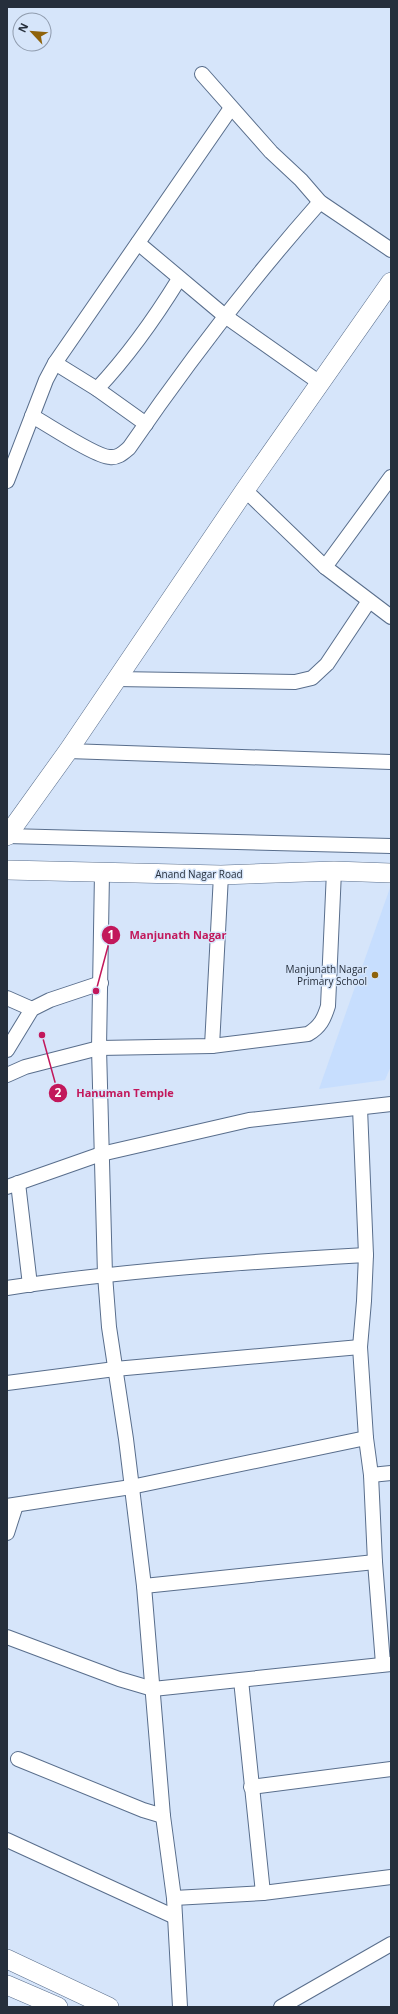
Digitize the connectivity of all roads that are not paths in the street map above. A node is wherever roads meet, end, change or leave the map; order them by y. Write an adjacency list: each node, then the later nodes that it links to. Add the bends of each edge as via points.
1 (202, 74): 2 (street)
2 (231, 108): 3 (street); 4 (street)
3 (320, 202): 5 (street); 8 (street)
4 (138, 243): 6 (street); 9 (street)
5 (391, 250)
6 (179, 279): 8 (street); 11 (street, via 156,316)
7 (391, 282): 10 (street)
8 (225, 316): 10 (street); 13 (street)
9 (55, 363): 11 (street); 12 (street)
10 (320, 383): 16 (street)
11 (97, 389): 13 (street)
12 (32, 416): 13 (street, via 109,458 119,457 129,448); 15 (street)
13 (146, 424)
14 (391, 477): 17 (street)
15 (7, 481)
16 (245, 490): 17 (street); 20 (street)
17 (325, 567): 18 (street)
18 (369, 601): 19 (street); 20 (street, via 327,664 312,678 295,682)
19 (391, 617)
20 (116, 679): 21 (street)
21 (68, 751): 22 (street); 23 (street)
22 (391, 762)
23 (7, 836): 24 (street)
24 (391, 846)
25 (7, 870): 27 (street, Anand Nagar Road)
26 (334, 871): 28 (street, Anand Nagar Road); 29 (street, Anand Nagar Road); 33 (street, via 328,1006 318,1028 308,1034)
27 (102, 873): 29 (street, Anand Nagar Road); 30 (street)
28 (391, 873)
29 (221, 875): 33 (street)
30 (101, 983): 32 (street, via 50,1000); 34 (street)
31 (7, 998): 32 (street)
32 (32, 1009): 35 (street)
33 (212, 1046): 34 (street)
34 (99, 1048): 36 (street, via 25,1067); 39 (street)
35 (7, 1050)
36 (7, 1075)
37 (391, 1104): 38 (street)
38 (360, 1108): 39 (street, via 249,1120); 41 (street)
39 (101, 1154): 40 (street); 42 (street)
40 (12, 1185): 43 (street)
41 (366, 1255): 42 (street, via 258,1261); 45 (street)
42 (105, 1275): 43 (street); 46 (street)
43 (30, 1285): 44 (street)
44 (7, 1288)
45 (360, 1347): 46 (street); 48 (street)
46 (115, 1369): 47 (street); 51 (street)
47 (7, 1383)
48 (366, 1438): 50 (street); 51 (street)
49 (391, 1473): 50 (street)
50 (371, 1475): 54 (street)
51 (131, 1487): 52 (street); 55 (street)
52 (12, 1506): 53 (street)
53 (7, 1533)
54 (375, 1562): 55 (street); 57 (street)
55 (144, 1586): 59 (street)
56 (7, 1637): 59 (street, via 119,1679)
57 (387, 1664): 58 (street)
58 (241, 1680): 59 (street); 62 (street)
59 (154, 1689): 63 (street)
60 (18, 1759): 63 (street, via 142,1810)
61 (391, 1769): 62 (street)
62 (251, 1787): 66 (street)
63 (163, 1816): 67 (street)
64 (7, 1840): 68 (street)
65 (391, 1877): 66 (street)
66 (263, 1893): 67 (street)
67 (174, 1898): 68 (street)
68 (176, 1917): 74 (street)
69 (391, 1944): 75 (street)
70 (7, 1959): 72 (street)
71 (7, 1985): 73 (street)
72 (103, 2006)
73 (58, 2007)
74 (180, 2007)
75 (281, 2007)

